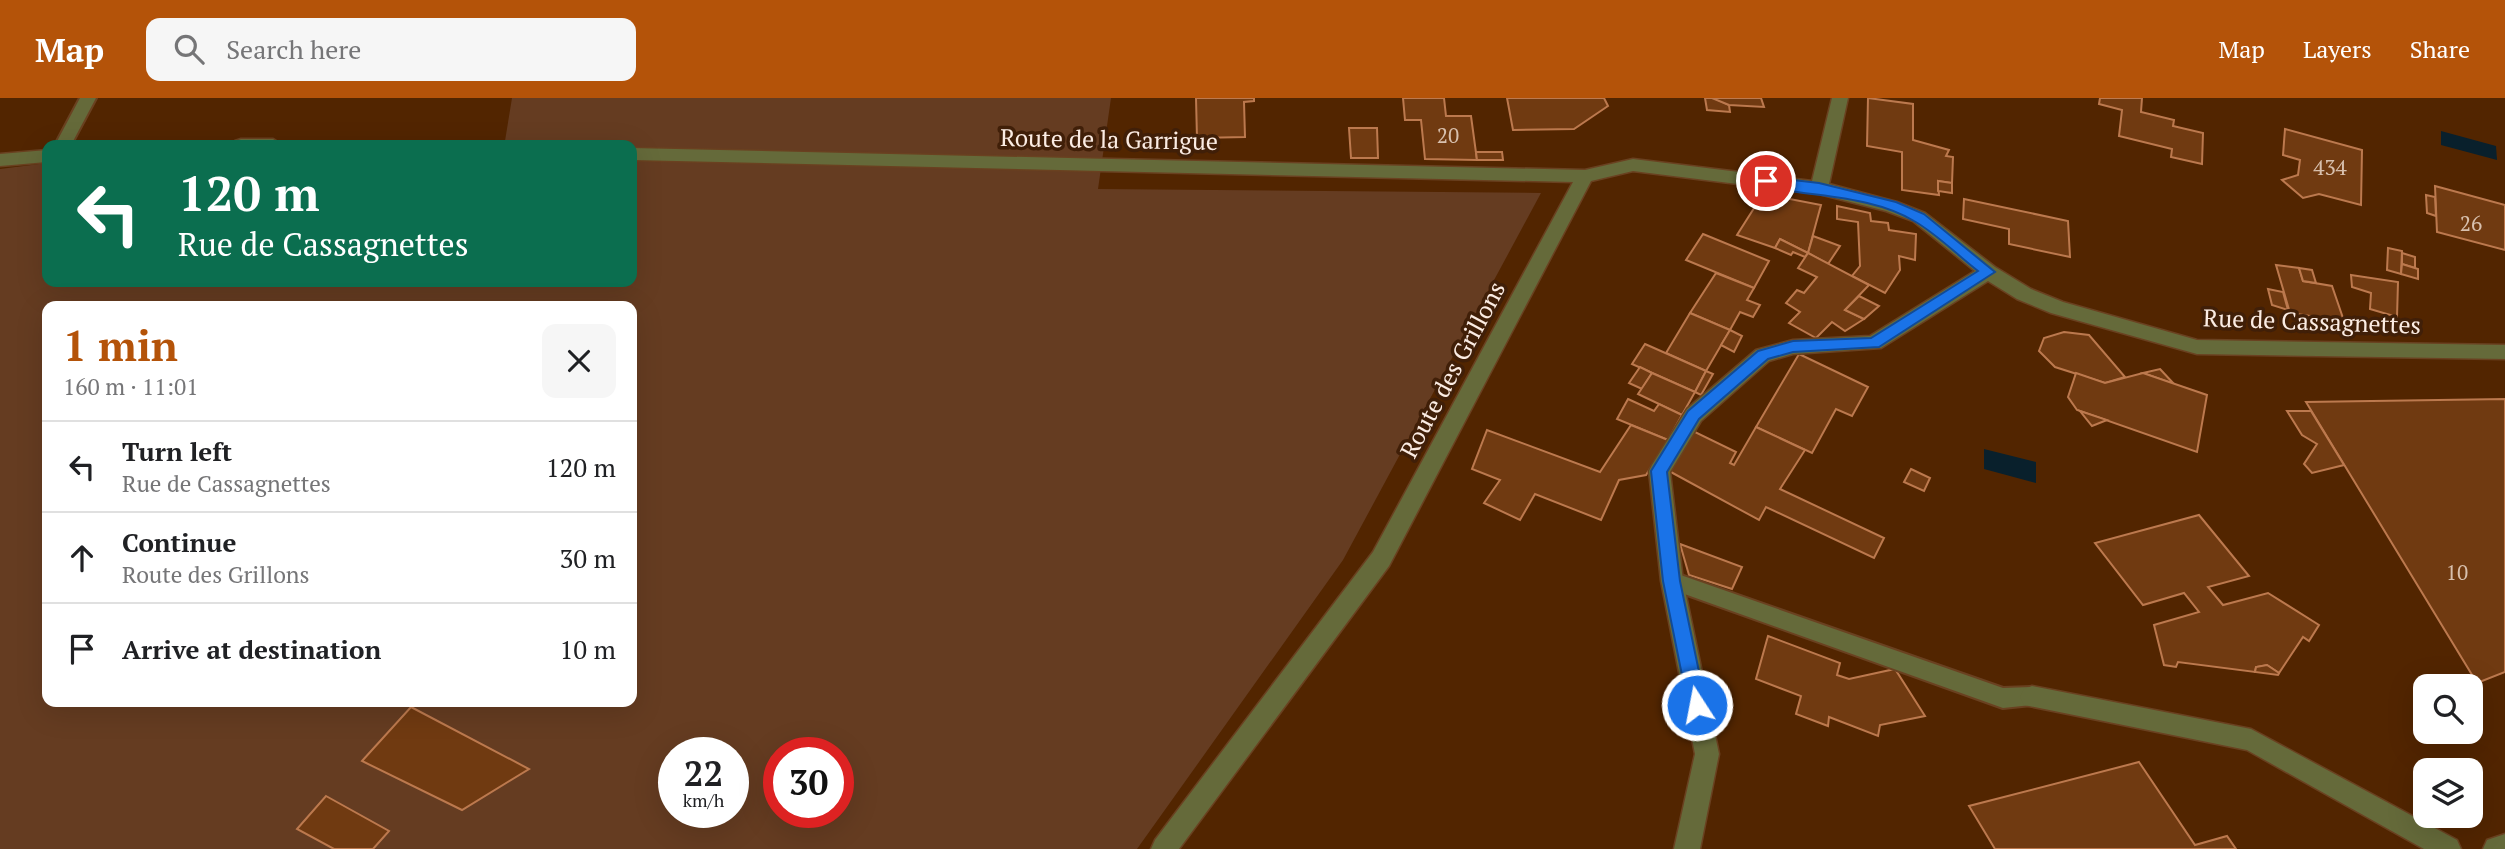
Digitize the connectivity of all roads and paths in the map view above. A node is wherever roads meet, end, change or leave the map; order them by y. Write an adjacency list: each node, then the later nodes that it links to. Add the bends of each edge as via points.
1 (88, 98): 3 (lane)
2 (1840, 98): 8 (street)
3 (65, 140)
4 (637, 154): 7 (street, Route de la Garrigue)
5 (42, 156): 6 (street)
6 (0, 160)
7 (1585, 176): 8 (street, via 1633,165); 14 (street, Route des Grillons, via 1381,559)
8 (1819, 188): 9 (street, Rue de Cassagnettes, via 1919,217)
9 (1988, 272): 10 (street, Rue de Cassagnettes, via 2058,308 2197,347); 11 (street, via 1874,343 1793,347 1763,355 1694,415 1659,471)
10 (2505, 352)
11 (1672, 581): 12 (lane, via 2003,698); 15 (street, via 1707,754)
12 (2032, 696): 16 (street, via 2251,740)
13 (2505, 846): 17 (street)
14 (1164, 849)
15 (1687, 849)
16 (2448, 849)
17 (2496, 849)

